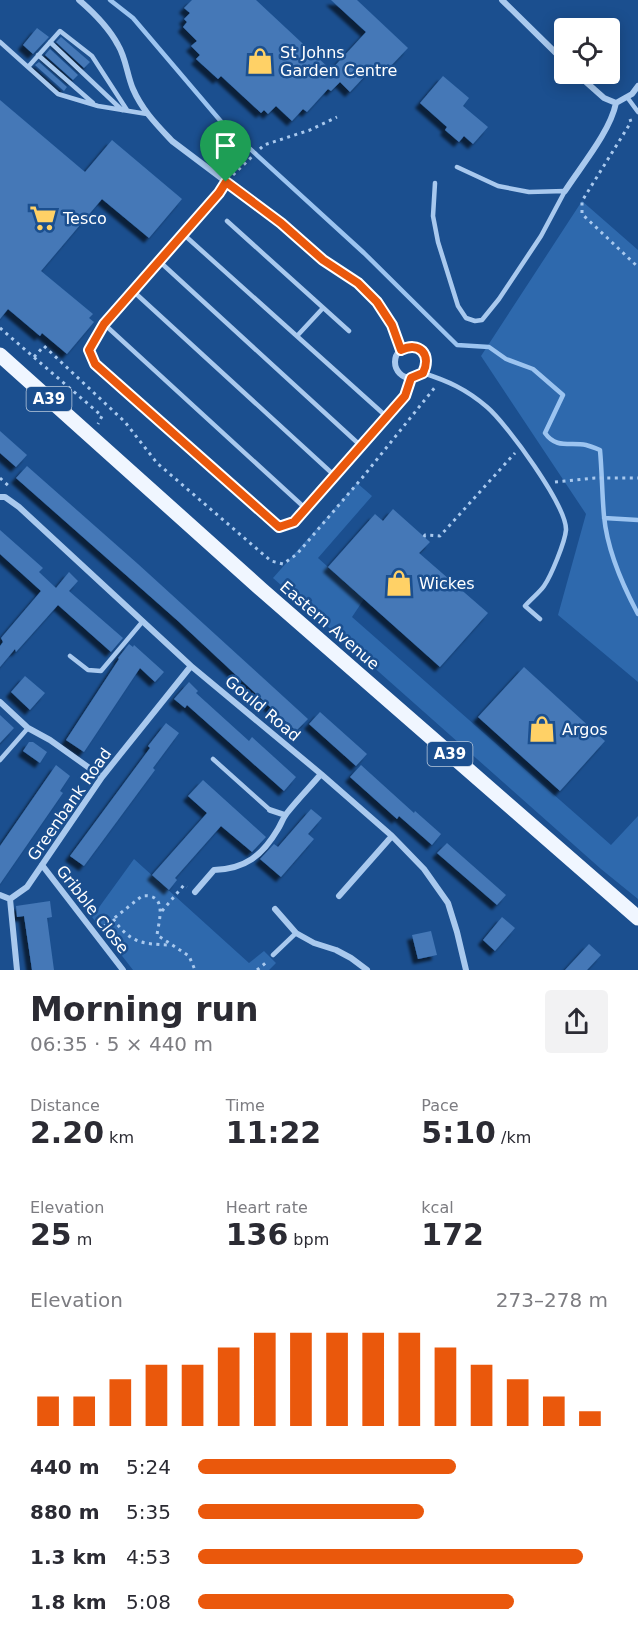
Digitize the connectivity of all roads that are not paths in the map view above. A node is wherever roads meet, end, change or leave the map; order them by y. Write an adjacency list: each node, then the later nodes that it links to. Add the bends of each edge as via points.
1 (79, 0): 14 (street, via 92,10 118,45)
2 (502, 0): 5 (street)
3 (0, 42): 7 (lane)
4 (50, 42): 6 (lane); 12 (lane); 12 (lane, via 60,31 92,56)
5 (554, 51)
6 (38, 55): 7 (lane); 11 (lane)
7 (27, 67): 11 (lane, via 58,94)
8 (588, 84): 10 (street, via 604,98)
9 (638, 86): 10 (street)
10 (622, 100): 13 (lane); 18 (street)
11 (95, 105): 12 (lane)
12 (124, 110): 14 (lane)
13 (638, 112)
14 (147, 114): 16 (street, via 172,141)
15 (457, 168): 18 (lane, via 498,186 529,192)
16 (226, 182): 20 (lane); 27 (street, via 323,260 358,283 392,325)
17 (435, 183): 18 (lane, via 433,216 438,242 458,306 466,318 475,321 482,320 499,299)
18 (565, 191)
19 (227, 221): 23 (lane)
20 (182, 233): 21 (lane); 26 (lane)
21 (159, 261): 22 (lane); 32 (lane)
22 (132, 291): 24 (lane); 33 (lane)
23 (323, 308): 25 (lane); 26 (lane)
24 (104, 324): 35 (lane); 35 (lane, via 89,350 95,364 279,527 294,522)
25 (349, 331)
26 (297, 336): 31 (lane)
27 (401, 350): 29 (street, via 414,346 422,350 427,360); 30 (street, via 395,358 396,369)
28 (0, 355): 55 (main road, Eastern Avenue / A39)
29 (423, 373): 30 (street); 36 (lane, via 454,383 488,407 561,510 566,530 560,549 544,585 525,606)
30 (411, 378): 31 (lane, via 405,396)
31 (387, 417): 32 (lane)
32 (361, 446): 33 (lane)
33 (335, 476): 35 (lane)
34 (0, 496): 37 (street, Gould Road, via 19,507)
35 (306, 508)
36 (540, 619)
37 (143, 621): 38 (lane, via 101,670 88,670); 39 (street, Gould Road)
38 (70, 656)
39 (192, 666): 44 (street, Gould Road); 45 (street, Greenbank Road)
40 (0, 702): 41 (street)
41 (28, 728): 43 (lane); 45 (street)
42 (213, 759): 46 (lane)
43 (0, 760)
44 (321, 774): 47 (street); 48 (street, Gould Road)
45 (102, 777): 49 (street, Greenbank Road)
46 (270, 810): 47 (street)
47 (285, 815): 50 (street, via 248,863 230,870 214,870)
48 (392, 836): 52 (street); 61 (street, Gould Road, via 424,869 448,903)
49 (42, 865): 53 (street, Greenbank Road, via 27,887); 59 (street, Gribble Close)
50 (195, 892)
51 (0, 895): 53 (street)
52 (339, 896)
53 (10, 899): 58 (street)
54 (275, 909): 56 (street)
55 (638, 918)
56 (296, 933): 57 (lane); 60 (street, via 344,954)
57 (273, 956)
58 (17, 970)
59 (123, 970)
60 (367, 970)
61 (466, 970)

